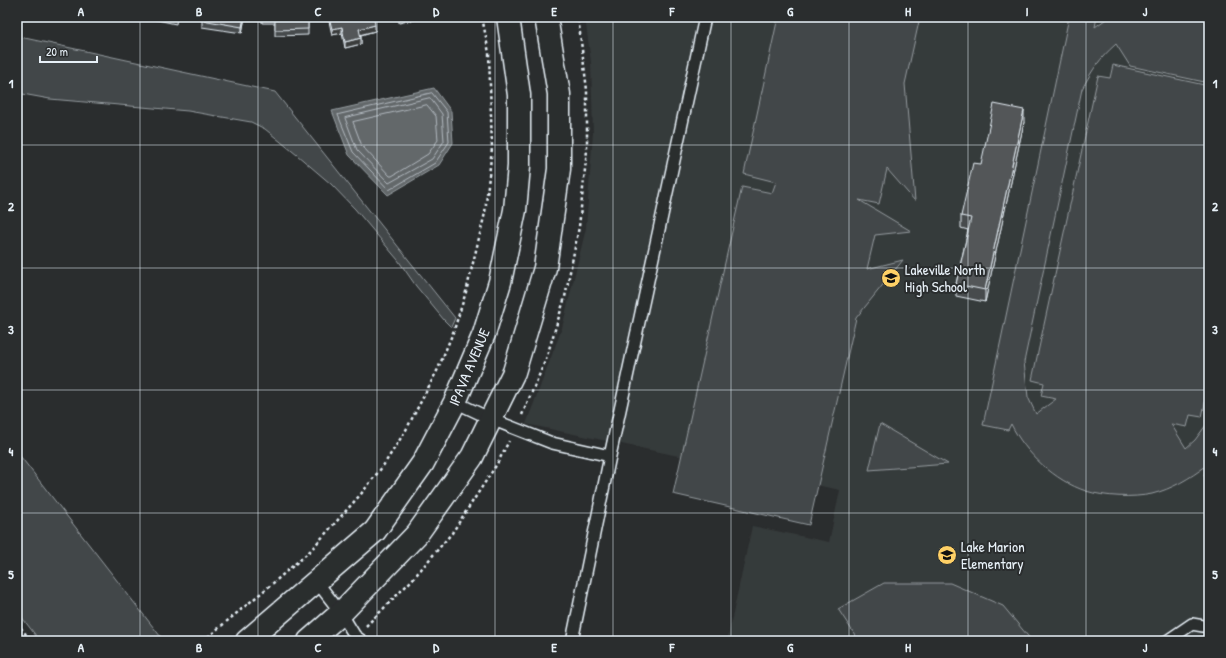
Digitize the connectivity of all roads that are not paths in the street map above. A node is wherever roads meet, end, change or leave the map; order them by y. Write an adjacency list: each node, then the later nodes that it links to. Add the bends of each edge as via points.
1 (508, 17): 4 (street, IPAVA AVENUE, via 519,95 519,166 515,210 500,282 484,334)
2 (546, 17): 5 (street, via 559,94 559,169 545,268 514,372)
3 (705, 17): 6 (lane)
4 (456, 402): 5 (lane); 7 (street, IPAVA AVENUE, via 423,463 375,531)
5 (491, 420): 6 (lane, via 552,443); 8 (street, via 472,457 418,534)
6 (610, 456): 13 (lane)
7 (317, 582): 8 (lane); 10 (street, IPAVA AVENUE)
8 (341, 613): 11 (street); 12 (lane, via 355,636)
9 (1209, 627): 14 (lane, via 1192,624)
10 (247, 641)
11 (309, 641)
12 (362, 641)
13 (572, 641)
14 (1167, 641)

